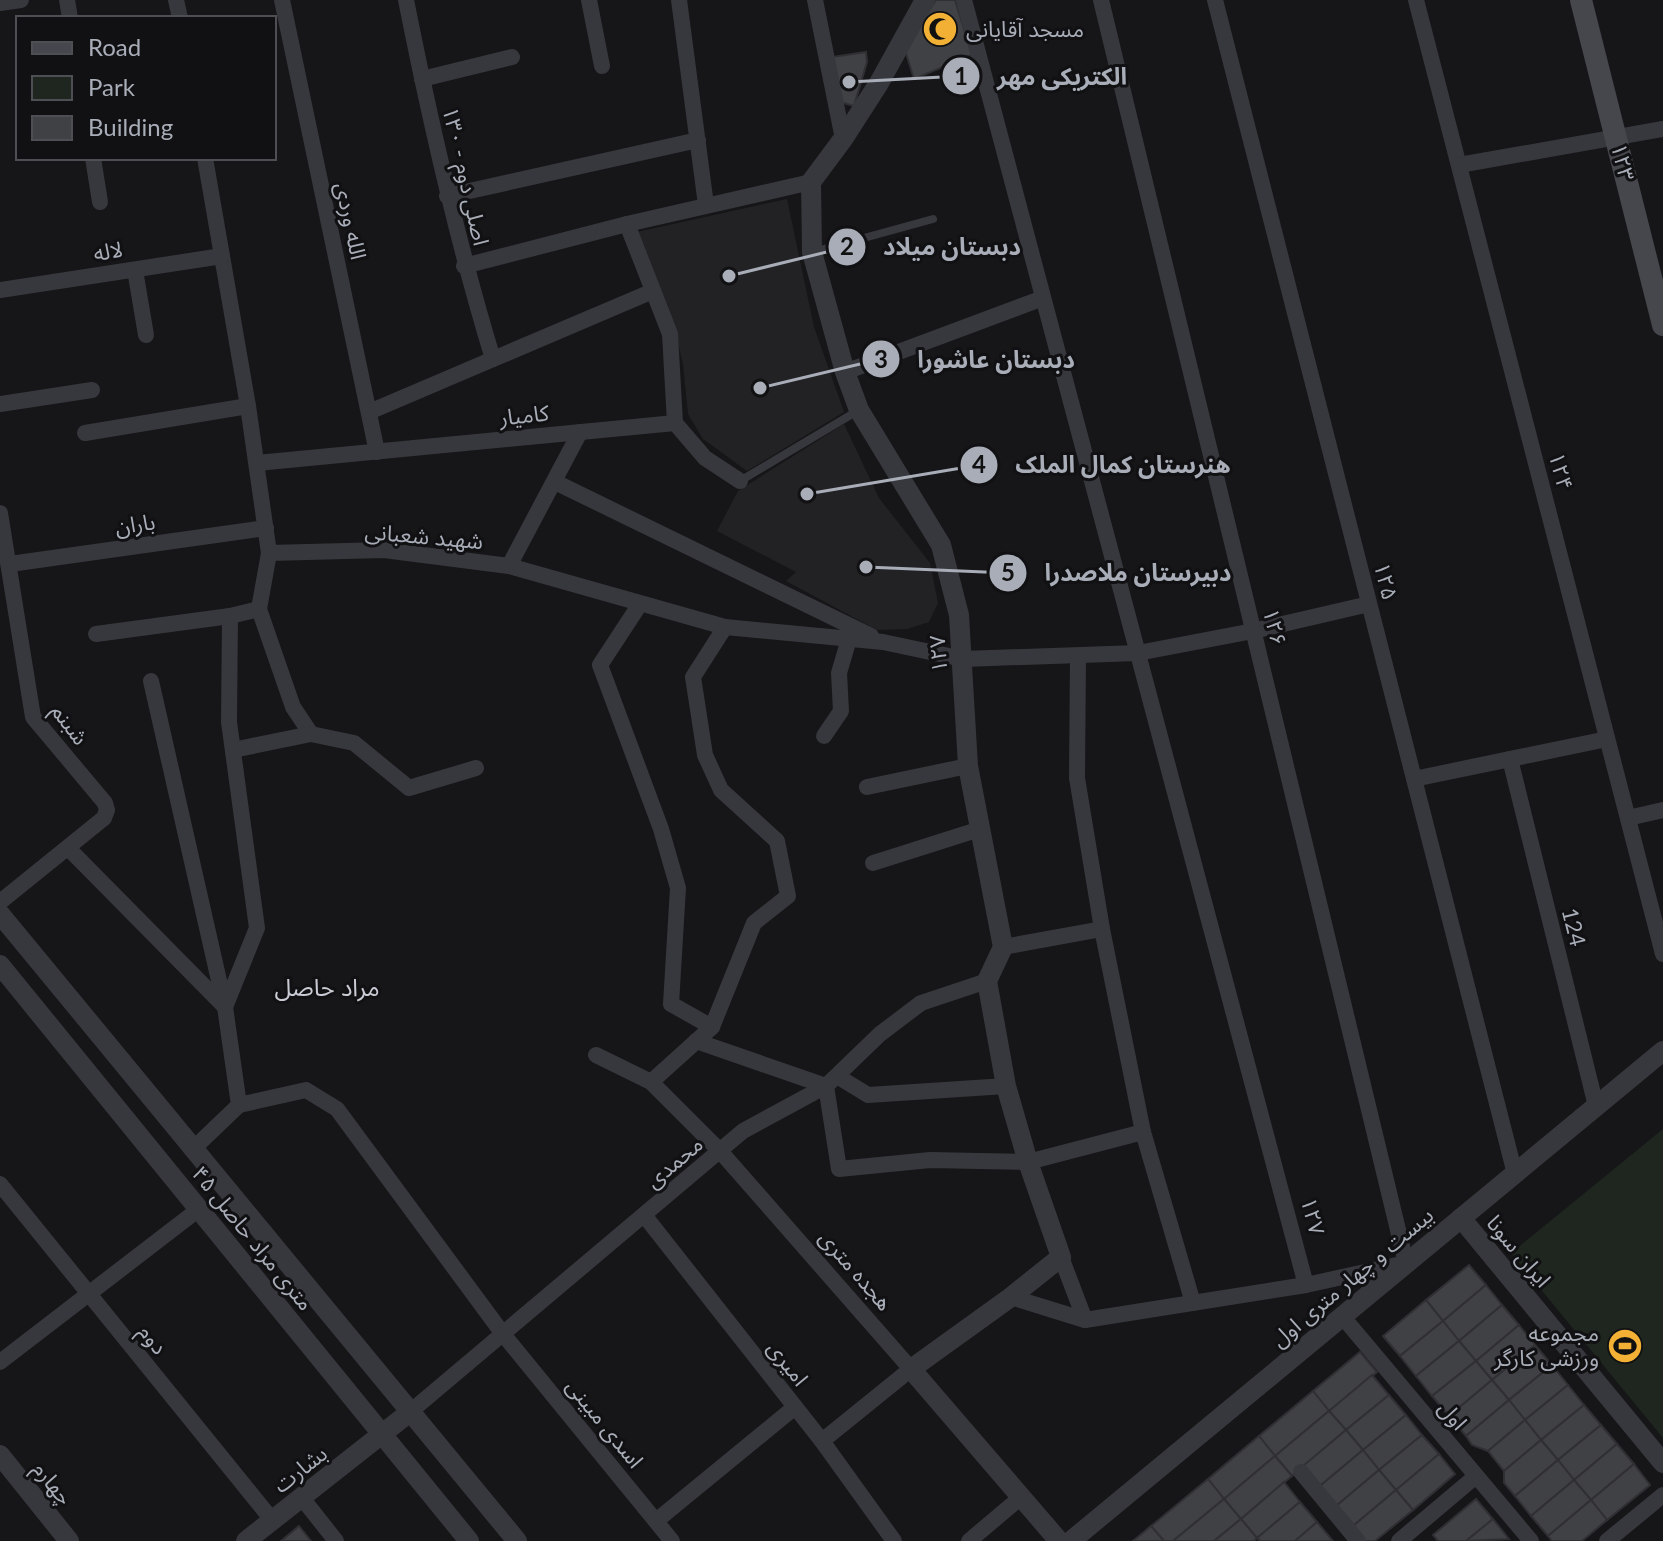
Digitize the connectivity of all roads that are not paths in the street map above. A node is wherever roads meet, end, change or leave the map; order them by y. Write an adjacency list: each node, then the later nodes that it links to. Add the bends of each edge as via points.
1 (21, 0): 13 (street)
2 (282, 0): 45 (street, الله وردی)
3 (406, 0): 16 (street, اصلی دوم - ۱۳۰)
4 (589, 0): 15 (street)
5 (679, 0): 20 (street)
6 (815, 0): 19 (street)
7 (925, 0): 19 (street)
8 (964, 0): 36 (street, ۱۲۷)
9 (1101, 0): 63 (street, ۱۲۶)
10 (1215, 0): 59 (street, ۱۲۵)
11 (1416, 0): 23 (street, ۱۲۴)
12 (1581, 0): 18 (main road, ۱۲۳)
13 (0, 3)
14 (512, 57): 16 (street)
15 (602, 66)
16 (422, 79): 25 (street, اصلی دوم - ۱۳۰)
17 (1663, 129): 18 (street)
18 (1617, 137): 23 (street); 37 (main road, ۱۲۳)
19 (843, 139): 24 (street)
20 (698, 140): 25 (street); 27 (street)
21 (93, 160): 26 (street)
22 (205, 160): 31 (street)
23 (1459, 165): 73 (street, ۱۲۴)
24 (811, 182): 27 (street); 30 (street, ۱۲۷)
25 (447, 196): 32 (street, اصلی دوم - ۱۳۰)
26 (100, 202)
27 (706, 205): 29 (street)
28 (933, 219): 30 (lane)
29 (627, 224): 32 (street); 35 (street)
30 (812, 252): 40 (street, ۱۲۷)
31 (222, 256): 33 (street, لاله); 43 (street)
32 (464, 266): 39 (street, اصلی دوم - ۱۳۰)
33 (135, 270): 34 (street, لاله); 38 (street)
34 (0, 290)
35 (653, 291): 39 (street); 46 (street, via 670,334)
36 (1043, 298): 40 (street); 67 (street, ۱۲۷)
37 (1663, 325)
38 (146, 335)
39 (493, 359): 45 (street)
40 (845, 372): 44 (street, ۱۲۷)
41 (92, 390): 42 (street)
42 (0, 404)
43 (248, 406): 48 (street); 50 (street)
44 (859, 410): 51 (lane); 69 (street, ۱۲۷, via 941,545 959,615)
45 (369, 412): 49 (street, الله وردی)
46 (675, 423): 47 (street, کامیار); 51 (street, via 705,458)
47 (580, 432): 49 (street, کامیار); 52 (street)
48 (85, 433)
49 (377, 452): 50 (street, کامیار)
50 (257, 463): 54 (street)
51 (740, 481)
52 (555, 482): 57 (street); 66 (street)
53 (0, 513): 56 (street, شبنم)
54 (266, 528): 55 (street); 56 (street, باران)
55 (269, 553): 57 (street, شهید شعبانی, via 384,550); 60 (street)
56 (10, 564): 83 (street, شبنم, via 33,717 107,810)
57 (509, 566): 58 (street, شهید شعبانی)
58 (640, 604): 62 (street, شهید شعبانی); 93 (street, via 600,665 678,888 671,1004)
59 (1369, 604): 63 (street, شهید شعبانی); 78 (street, ۱۲۵)
60 (259, 609): 61 (street); 71 (street, via 293,707)
61 (230, 616): 64 (street); 74 (street)
62 (725, 627): 65 (street, شهید شعبانی); 93 (street, via 693,677 705,755 721,790 777,841 788,896 754,923)
63 (1253, 631): 67 (street, شهید شعبانی); 112 (street, ۱۲۶)
64 (96, 634)
65 (849, 639): 66 (street, شهید شعبانی); 72 (street, via 839,673 841,711)
66 (883, 642): 69 (street, شهید شعبانی)
67 (1138, 653): 68 (street, شهید شعبانی); 113 (street, ۱۲۷)
68 (1078, 656): 69 (street, شهید شعبانی); 87 (street, via 1077,778)
69 (963, 659): 76 (street, ۱۲۷)
70 (151, 681): 92 (street)
71 (311, 734): 74 (street); 77 (street, via 354,743 409,788)
72 (824, 736)
73 (1607, 739): 75 (street); 81 (street, ۱۲۴)
74 (233, 750): 92 (street, via 257,928)
75 (1510, 759): 78 (street); 101 (street, 124)
76 (968, 766): 79 (street); 82 (street, ۱۲۷)
77 (476, 768)
78 (1414, 779): 106 (street, ۱۲۵)
79 (867, 787)
80 (1663, 810): 81 (street)
81 (1628, 818): 89 (street, ۱۲۴)
82 (980, 829): 84 (street); 88 (street, ۱۲۷)
83 (68, 848): 85 (street, شبنم); 92 (street)
84 (873, 863)
85 (0, 902)
86 (0, 914): 103 (street, ۴۵ متری مراد حاصل)
87 (1102, 929): 88 (street); 102 (street)
88 (1003, 947): 91 (street)
89 (1663, 954)
90 (0, 965): 108 (street, ۴۵ متری مراد حاصل)
91 (987, 981): 97 (street, محمدی, via 921,1003); 99 (street)
92 (225, 1007): 100 (street)
93 (712, 1027): 94 (street)
94 (696, 1041): 97 (street); 98 (street)
95 (1663, 1051): 101 (street, بیست و چهار متری اول)
96 (596, 1055): 98 (street, هجده متری)
97 (832, 1081): 99 (street, via 868,1095); 104 (street, محمدی, via 743,1131); 105 (street, via 839,1169 930,1160)
98 (651, 1082): 104 (street, هجده متری)
99 (1006, 1086): 105 (street)
100 (239, 1105): 103 (street); 119 (street, اسدی مبینی, via 306,1090 337,1109)
101 (1596, 1106): 106 (street, بیست و چهار متری اول)
102 (1143, 1132): 105 (street); 116 (street)
103 (192, 1150): 123 (street, ۴۵ متری مراد حاصل)
104 (720, 1151): 109 (street, محمدی); 121 (street, هجده متری)
105 (1028, 1162): 111 (street)
106 (1515, 1174): 110 (street, بیست و چهار متری اول)
107 (0, 1184): 114 (street, دوم)
108 (199, 1209): 114 (street); 124 (street, ۴۵ متری مراد حاصل)
109 (644, 1215): 119 (street, محمدی); 122 (street, امیری)
110 (1461, 1218): 112 (street, بیست و چهار متری اول); 127 (street, ایران سونا)
111 (1061, 1257): 115 (street); 118 (street)
112 (1406, 1263): 113 (street); 117 (street, بیست و چهار متری اول)
113 (1306, 1285): 116 (street)
114 (89, 1294): 120 (street); 133 (street, دوم)
115 (1011, 1297): 118 (street); 121 (street)
116 (1193, 1303): 118 (street)
117 (1342, 1316): 129 (street, اول); 144 (street, بیست و چهار متری اول)
118 (1085, 1320)
119 (503, 1334): 123 (street, محمدی); 134 (street, اسدی مبینی)
120 (0, 1362)
121 (911, 1369): 125 (street); 131 (street, هجده متری)
122 (795, 1407): 125 (street, امیری); 134 (street)
123 (410, 1412): 124 (street, بشارت); 139 (street, ۴۵ متری مراد حاصل)
124 (383, 1434): 132 (street, بشارت); 138 (street, ۴۵ متری مراد حاصل)
125 (822, 1441): 141 (street, امیری)
126 (0, 1455): 135 (street, چهارم)
127 (1663, 1463)
128 (1301, 1472): 145 (street)
129 (1476, 1476): 146 (street); 147 (street, اول)
130 (1663, 1495): 148 (street)
131 (1021, 1497): 142 (street); 143 (street, هجده متری)
132 (302, 1498): 133 (street, بشارت); 137 (street)
133 (273, 1521): 136 (street, بشارت)
134 (656, 1521): 140 (street, اسدی مبینی)
135 (69, 1541)
136 (246, 1541)
137 (336, 1541)
138 (469, 1541)
139 (517, 1541)
140 (672, 1541)
141 (894, 1541)
142 (969, 1541)
143 (1059, 1541)
144 (1071, 1541)
145 (1358, 1541)
146 (1399, 1541)
147 (1531, 1541)
148 (1607, 1541)

